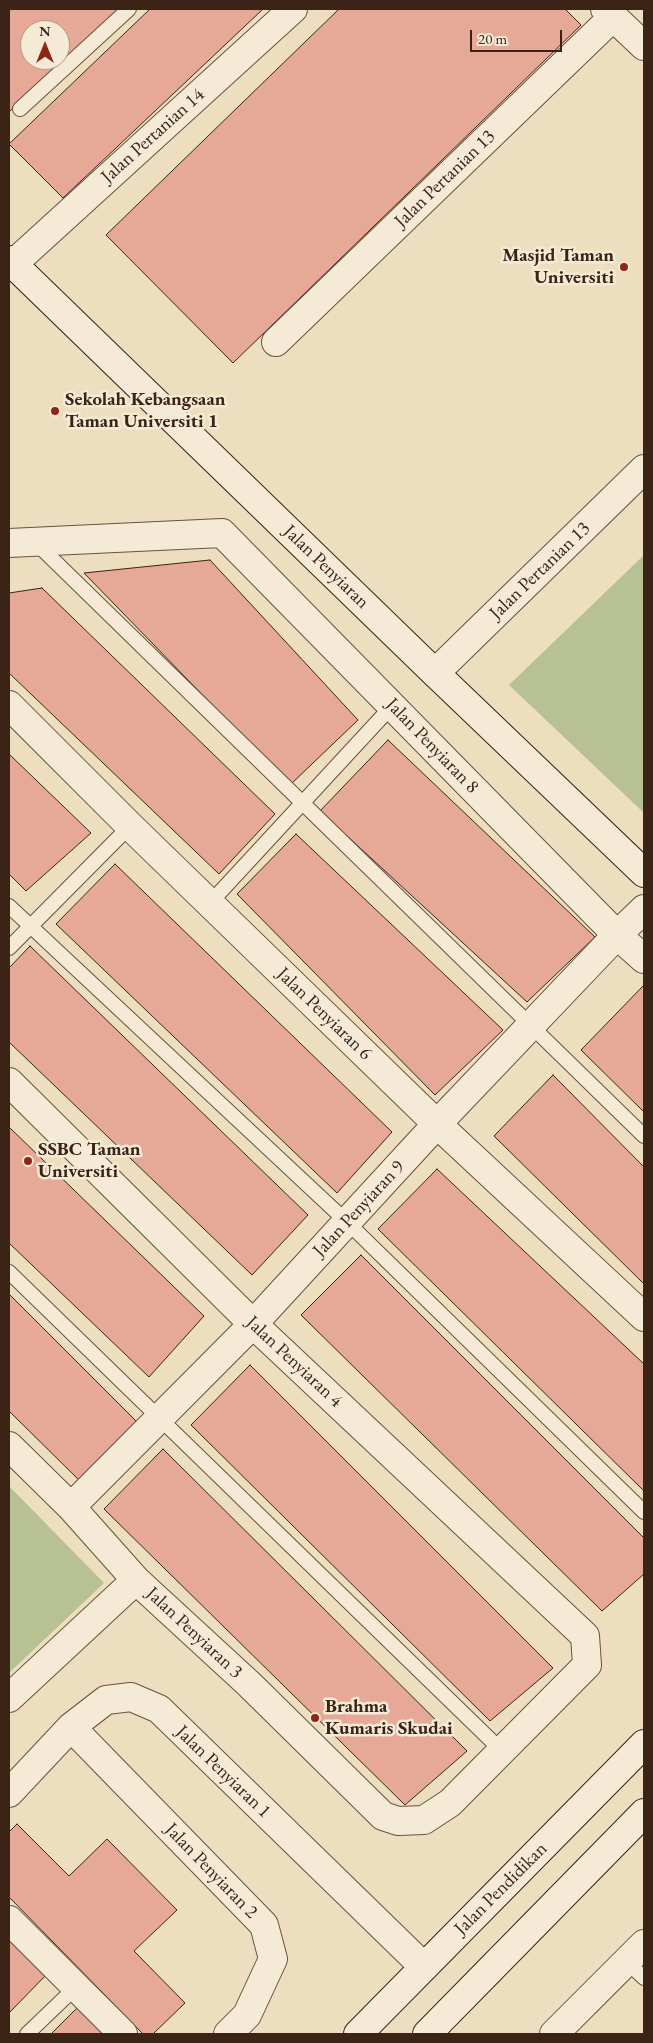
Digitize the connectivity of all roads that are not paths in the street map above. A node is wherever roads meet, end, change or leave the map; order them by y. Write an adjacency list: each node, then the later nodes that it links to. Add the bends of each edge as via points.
1 (129, 9): 5 (lane)
2 (293, 9): 6 (street, Jalan Pertanian 14)
3 (609, 13): 4 (street); 7 (street, Jalan Pertanian 13)
4 (644, 46)
5 (20, 110)
6 (11, 262): 10 (street, Jalan Penyiaran)
7 (276, 342)
8 (644, 469): 10 (street, Jalan Pertanian 13)
9 (22, 542): 12 (street, Jalan Penyiaran 8, via 222,533); 13 (lane)
10 (435, 673): 15 (street, Jalan Penyiaran)
11 (9, 705): 14 (street, Jalan Penyiaran 6)
12 (392, 706): 13 (lane); 20 (street, Jalan Penyiaran 8)
13 (303, 803): 16 (lane); 23 (lane)
14 (130, 826): 16 (street, Jalan Penyiaran 6); 19 (lane)
15 (644, 872)
16 (210, 903): 25 (street, Jalan Penyiaran 6)
17 (9, 906): 19 (lane)
18 (644, 909): 20 (street, Jalan Penyiaran 9)
19 (30, 927): 21 (lane); 27 (lane)
20 (617, 934): 22 (street, Jalan Penyiaran 8); 23 (street, Jalan Penyiaran 9)
21 (9, 948)
22 (644, 959)
23 (531, 1025): 25 (street, Jalan Penyiaran 9); 26 (lane)
24 (9, 1082): 30 (street, Jalan Penyiaran 4)
25 (438, 1124): 27 (street, Jalan Penyiaran 9); 29 (street, Jalan Penyiaran 6)
26 (644, 1136)
27 (347, 1222): 30 (street, Jalan Penyiaran 9); 34 (lane)
28 (9, 1272): 31 (lane)
29 (644, 1317)
30 (253, 1324): 31 (street, Jalan Penyiaran 9); 39 (street, Jalan Penyiaran 4, via 585,1636 587,1665)
31 (159, 1418): 33 (street, Jalan Penyiaran 9); 39 (lane)
32 (9, 1446): 33 (street, Jalan Penyiaran 3)
33 (70, 1507): 35 (street, Jalan Penyiaran 3)
34 (644, 1512)
35 (136, 1580): 36 (street); 39 (street, Jalan Penyiaran 3, via 249,1684 383,1816 398,1821 424,1820 450,1803)
36 (9, 1698)
37 (71, 1727): 40 (street, Jalan Penyiaran 1); 44 (street, Jalan Penyiaran 1, via 106,1700 131,1697 159,1709); 48 (street, Jalan Penyiaran 2, via 264,1925 273,1960 247,2015)
38 (644, 1744): 44 (street, Jalan Pendidikan)
39 (502, 1751)
40 (9, 1793)
41 (644, 1813): 50 (street)
42 (9, 1920): 45 (street)
43 (638, 1961): 51 (street)
44 (424, 1967): 49 (street, Jalan Pendidikan)
45 (75, 1988): 46 (lane); 47 (street)
46 (27, 2034)
47 (123, 2034)
48 (228, 2034)
49 (358, 2034)
50 (426, 2034)
51 (554, 2034)

